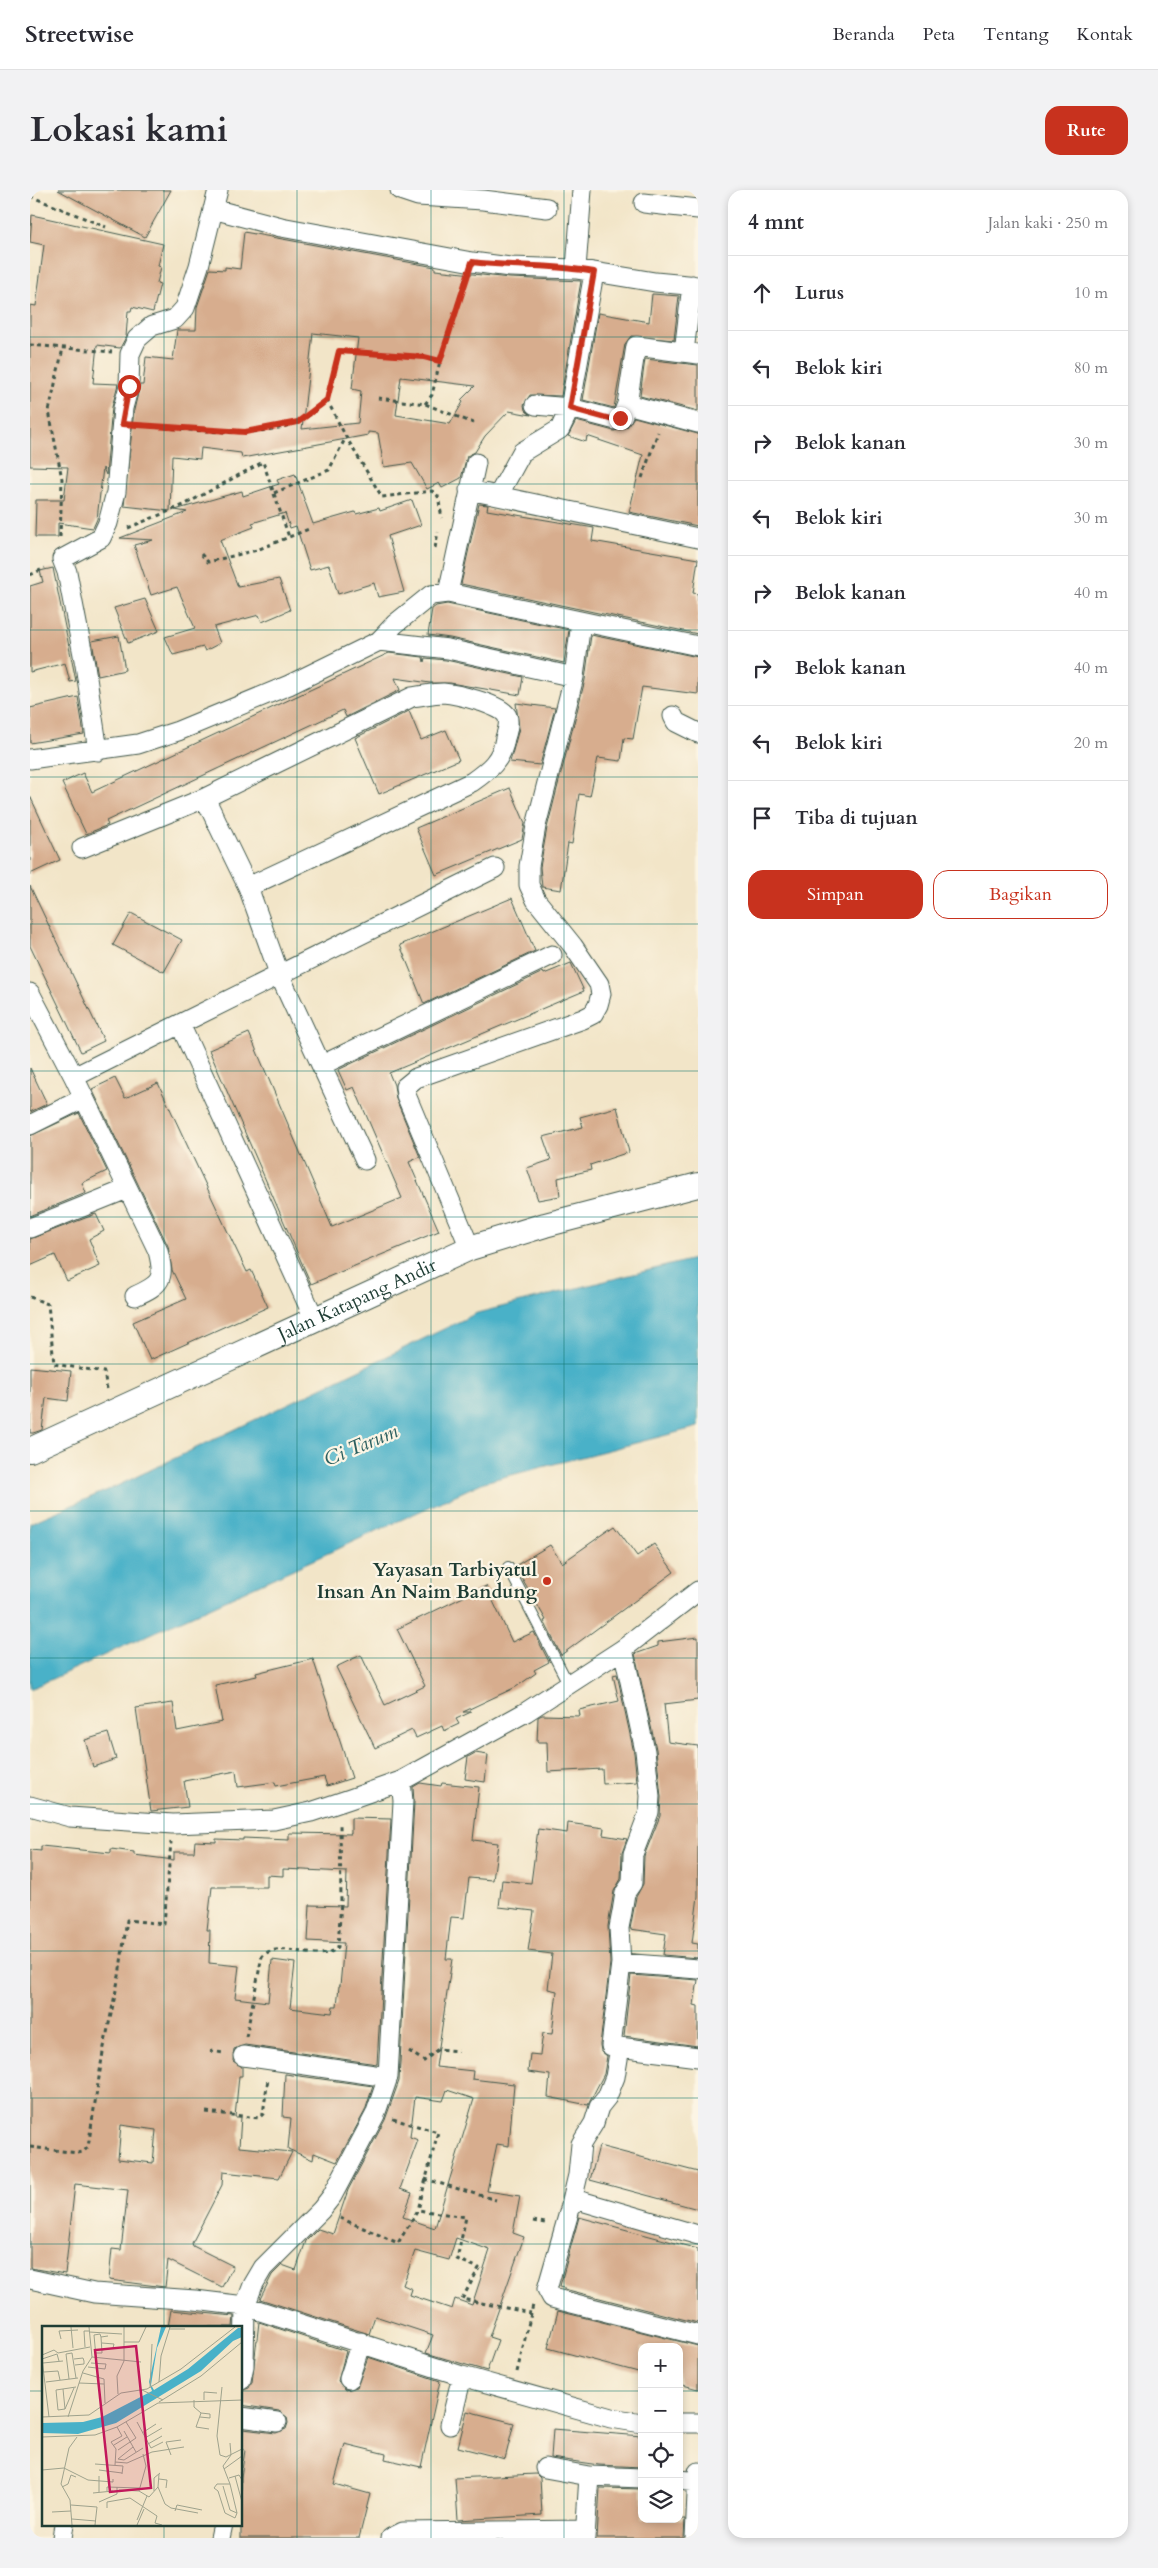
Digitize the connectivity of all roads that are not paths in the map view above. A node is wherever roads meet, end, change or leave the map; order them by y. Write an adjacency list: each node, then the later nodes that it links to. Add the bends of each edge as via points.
1 (218, 190): 7 (street)
2 (400, 190): 5 (street, via 418,196)
3 (582, 190): 8 (street)
4 (644, 203): 6 (street)
5 (547, 208)
6 (698, 209)
7 (212, 210): 8 (street, via 281,227 472,262); 26 (street, via 185,308 175,319 152,326 137,339 130,354 116,492 101,538 62,560 85,665)
8 (585, 271): 9 (street); 13 (street)
9 (695, 286): 10 (street)
10 (691, 353): 11 (street, via 636,346)
11 (626, 404): 13 (street, via 622,417 616,420); 14 (street)
12 (535, 405): 13 (street)
13 (570, 408): 17 (street, via 560,429 522,452)
14 (698, 423)
15 (476, 463): 16 (street)
16 (469, 490): 17 (street); 19 (street)
17 (499, 494): 18 (street)
18 (698, 538)
19 (448, 593): 20 (street); 21 (street, via 431,595)
20 (581, 622): 22 (street); 23 (street)
21 (379, 641): 23 (street, via 448,649); 26 (street, via 242,706 138,744)
22 (698, 646)
23 (574, 677): 44 (street, via 536,826 529,885 536,900 599,984 598,1005 593,1014 583,1019 416,1078 405,1086)
24 (673, 716): 25 (street, via 676,722)
25 (698, 733)
26 (98, 751): 27 (street)
27 (30, 759)
28 (205, 798): 29 (street); 31 (street); 31 (street, via 412,697 442,693 479,701 502,710 507,716 504,750 492,769 472,782)
29 (82, 848)
30 (495, 868): 33 (street)
31 (248, 887): 33 (street)
32 (552, 955): 36 (street)
33 (280, 976): 35 (street); 36 (street)
34 (32, 1005): 37 (street)
35 (180, 1024): 37 (street); 46 (street)
36 (322, 1066): 40 (street)
37 (74, 1077): 38 (street)
38 (84, 1098): 39 (street); 42 (street)
39 (30, 1125)
40 (365, 1160)
41 (698, 1185): 44 (street, Jalan Katapang Andir, via 545,1224)
42 (127, 1189): 43 (street); 45 (street, via 158,1251 163,1270 154,1288)
43 (30, 1228)
44 (470, 1248): 46 (street, Jalan Katapang Andir)
45 (135, 1296)
46 (314, 1318): 47 (street, Jalan Katapang Andir)
47 (30, 1450)
48 (508, 1567): 51 (lane)
49 (698, 1591): 50 (street)
50 (623, 1649): 51 (street); 54 (street, via 645,1751 650,1796 649,1812 633,1854 632,1883 625,1893 620,1928)
51 (569, 1684): 52 (street, via 526,1712)
52 (401, 1782): 53 (street, via 274,1820 173,1824 70,1817); 59 (street, via 403,1801)
53 (30, 1806)
54 (621, 1963): 55 (street); 56 (street, via 611,2046)
55 (698, 1969)
56 (620, 2047): 58 (street); 60 (street, via 616,2077 581,2144)
57 (243, 2056): 59 (street)
58 (698, 2057)
59 (388, 2077): 63 (street, via 375,2115 332,2196 263,2268)
60 (570, 2209): 61 (street, via 581,2200); 64 (street, via 547,2288 552,2298)
61 (698, 2235)
62 (30, 2279): 63 (street, via 94,2293)
63 (246, 2306): 65 (street); 66 (street)
64 (698, 2335)
65 (361, 2342): 67 (street); 68 (street)
66 (242, 2375)
67 (462, 2376): 71 (street, via 610,2418); 74 (street)
68 (349, 2378)
69 (242, 2417): 70 (street)
70 (277, 2422)
71 (638, 2422)
72 (683, 2423): 73 (street)
73 (698, 2423)
74 (450, 2425)
75 (545, 2468): 76 (street)
76 (589, 2476): 77 (street); 79 (street)
77 (638, 2478)
78 (691, 2478): 81 (street)
79 (585, 2534): 80 (street, via 403,2532)
80 (391, 2538)
81 (695, 2538)

